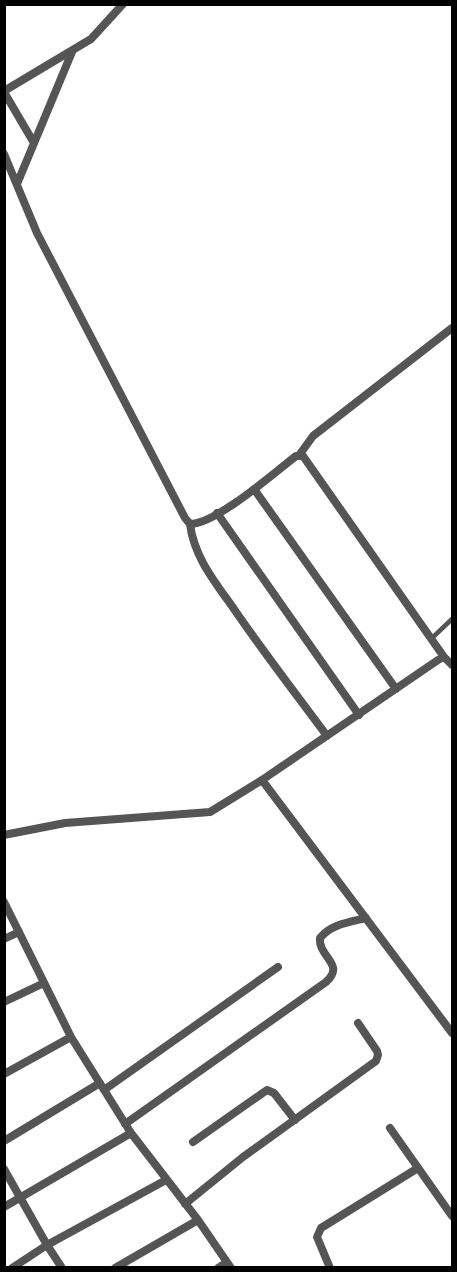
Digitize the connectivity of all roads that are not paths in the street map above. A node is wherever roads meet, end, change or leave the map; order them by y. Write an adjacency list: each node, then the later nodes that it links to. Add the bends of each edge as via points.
1 (123, 4): 2 (street)
2 (72, 52): 3 (street); 4 (street)
3 (4, 91): 4 (street)
4 (34, 143): 6 (street)
5 (4, 154): 6 (street)
6 (17, 184): 11 (street, via 53,265)
7 (453, 328): 8 (street, via 313,436)
8 (300, 454): 9 (street); 13 (street)
9 (254, 489): 10 (street); 16 (street)
10 (218, 513): 11 (street); 17 (street)
11 (190, 524): 18 (street, via 205,567)
12 (453, 619): 13 (lane)
13 (431, 639): 14 (street)
14 (444, 657): 15 (street); 16 (street)
15 (453, 665)
16 (396, 689): 17 (street)
17 (359, 715): 18 (street)
18 (327, 736): 19 (street)
19 (262, 780): 20 (street, via 210,812 66,823); 22 (street)
20 (4, 836)
21 (4, 902): 23 (street)
22 (366, 918): 29 (street); 34 (street, via 336,926 320,938 334,969 326,982)
23 (19, 932): 24 (street); 26 (street)
24 (4, 939)
25 (278, 967): 32 (street)
26 (44, 983): 27 (street); 30 (street)
27 (4, 1002)
28 (358, 1023): 33 (street, via 378,1058)
29 (453, 1033)
30 (71, 1037): 31 (street); 32 (street)
31 (4, 1074)
32 (102, 1086): 34 (street); 37 (street)
33 (295, 1120): 38 (street, via 274,1093 267,1090); 43 (street)
34 (125, 1124): 36 (street)
35 (390, 1128): 39 (street)
36 (131, 1133): 41 (street); 42 (street)
37 (4, 1141)
38 (193, 1142)
39 (418, 1168): 45 (street); 53 (street, via 321,1228 317,1237)
40 (4, 1169): 42 (street)
41 (166, 1180): 43 (street); 47 (street)
42 (21, 1197): 44 (street); 47 (street)
43 (185, 1204): 46 (street)
44 (4, 1207)
45 (453, 1216)
46 (198, 1220): 48 (street); 51 (street)
47 (47, 1245): 49 (street); 50 (street)
48 (229, 1265): 52 (street)
49 (12, 1268)
50 (62, 1268)
51 (115, 1268)
52 (218, 1268)
53 (330, 1268)

